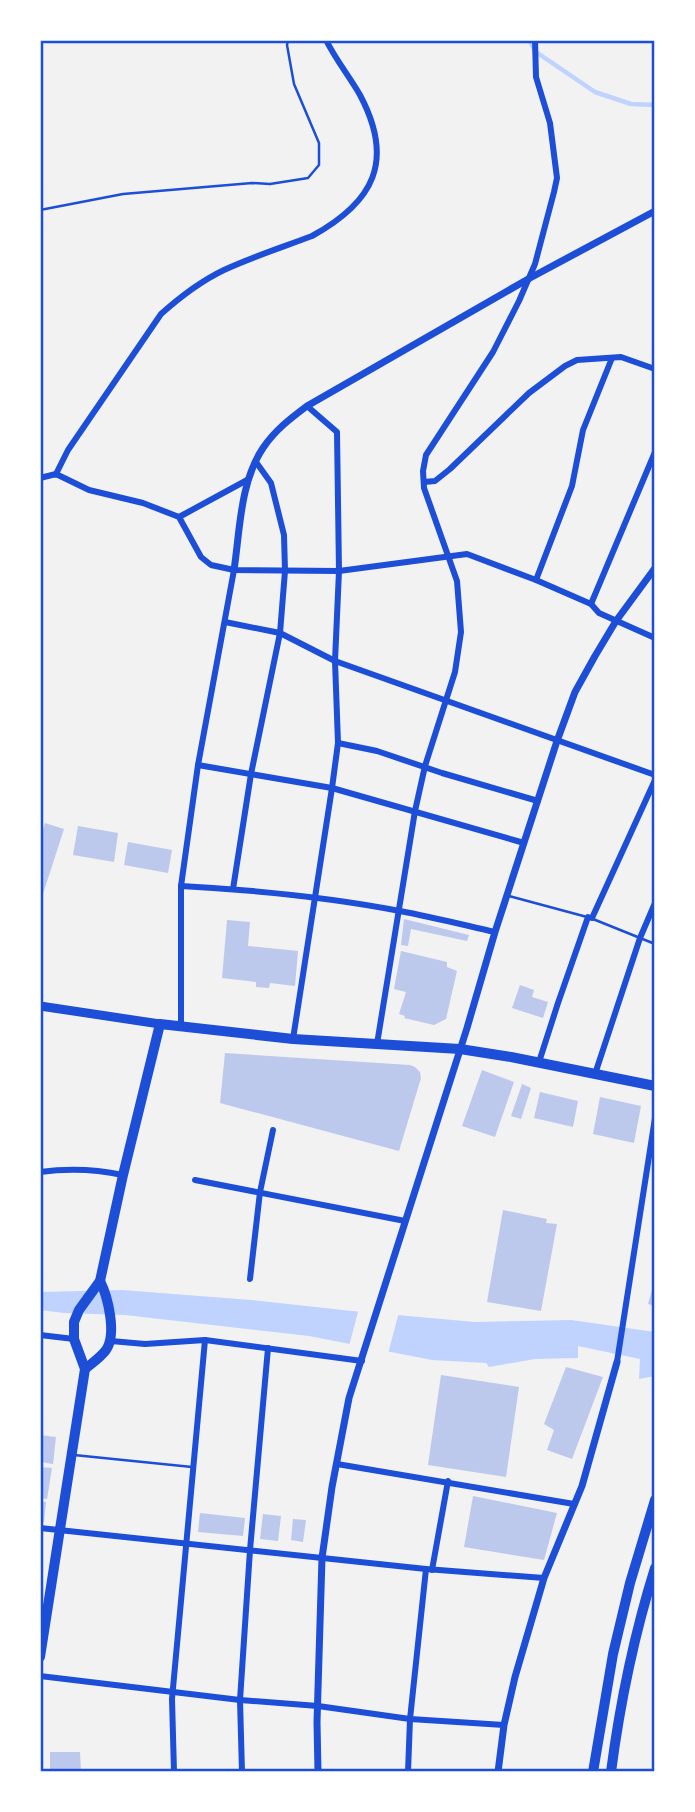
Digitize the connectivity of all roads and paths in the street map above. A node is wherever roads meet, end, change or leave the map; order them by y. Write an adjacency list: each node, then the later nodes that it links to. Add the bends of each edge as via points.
1 (288, 40): 4 (path, via 294,84 319,143 319,165 308,178 123,194)
2 (326, 40): 12 (street, via 359,94 376,134 378,155 369,186 352,208 324,229 225,270 161,314)
3 (535, 40): 6 (street, via 536,77 550,123 557,178)
4 (40, 211)
5 (655, 211): 6 (street)
6 (530, 278): 9 (street); 15 (street, via 493,352 426,455)
7 (612, 358): 8 (street); 15 (street, via 577,360 565,366 529,393 450,470 435,481); 22 (street, via 583,430 572,486)
8 (655, 369)
9 (307, 406): 11 (street, via 274,434); 21 (street, via 337,432)
10 (655, 452): 23 (street)
11 (256, 462): 14 (street); 20 (street, via 271,483 284,535)
12 (56, 474): 13 (street); 16 (street, via 89,490)
13 (40, 478)
14 (249, 479): 16 (street); 19 (street)
15 (424, 482): 17 (street)
16 (179, 517): 19 (street, via 201,557 211,565)
17 (447, 556): 21 (street); 22 (street, via 467,554); 29 (street, via 457,580 461,632)
18 (655, 568): 24 (street)
19 (234, 570): 20 (street); 25 (street)
20 (285, 571): 21 (street); 26 (street)
21 (339, 571): 28 (street)
22 (536, 580): 23 (street)
23 (591, 604): 24 (street)
24 (615, 621): 27 (street); 30 (street, via 575,692)
25 (225, 622): 26 (street); 32 (street)
26 (280, 633): 28 (street); 34 (street)
27 (655, 638)
28 (335, 661): 29 (street); 31 (street)
29 (445, 701): 30 (street); 33 (street)
30 (557, 741): 35 (street); 37 (street)
31 (338, 743): 33 (street); 36 (street)
32 (198, 765): 34 (street); 40 (street)
33 (425, 766): 37 (street); 38 (street)
34 (251, 774): 36 (street); 41 (street)
35 (655, 778): 46 (street)
36 (332, 788): 38 (street); 43 (street)
37 (538, 801): 39 (street)
38 (415, 811): 39 (street); 45 (street)
39 (524, 844): 42 (street)
40 (181, 886): 41 (street); 52 (street)
41 (233, 889): 43 (street)
42 (508, 896): 46 (lane); 47 (street)
43 (315, 898): 45 (street); 53 (street)
44 (655, 903): 48 (street)
45 (398, 911): 47 (street); 54 (street)
46 (590, 918): 48 (lane); 56 (street)
47 (495, 932): 55 (street)
48 (640, 938): 49 (lane); 57 (street)
49 (655, 944)
50 (40, 1006): 51 (main road)
51 (160, 1024): 52 (main road); 62 (main road)
52 (181, 1027): 53 (main road)
53 (293, 1039): 54 (main road)
54 (377, 1044): 55 (main road)
55 (460, 1048): 56 (main road); 65 (street)
56 (539, 1062): 57 (main road)
57 (595, 1074): 58 (main road)
58 (655, 1086)
59 (655, 1118): 74 (street)
60 (273, 1130): 64 (street)
61 (40, 1172): 62 (street, via 87,1169)
62 (123, 1175): 67 (main road)
63 (195, 1180): 64 (street)
64 (260, 1192): 65 (street); 66 (street)
65 (405, 1221): 73 (street)
66 (250, 1279)
67 (100, 1281): 69 (main road, via 76,1317); 70 (main road, via 106,1294)
68 (40, 1335): 69 (street)
69 (74, 1339): 75 (main road)
70 (111, 1340): 71 (street); 75 (main road)
71 (205, 1340): 72 (street); 78 (street)
72 (268, 1348): 73 (street); 85 (street)
73 (363, 1357): 77 (street, via 349,1398)
74 (617, 1362): 81 (street)
75 (85, 1369): 76 (main road)
76 (72, 1455): 78 (lane); 83 (main road)
77 (337, 1464): 79 (street); 86 (street)
78 (192, 1467): 84 (street)
79 (448, 1481): 81 (street); 88 (street)
80 (655, 1500): 102 (main road, via 613,1654)
81 (574, 1504): 89 (street)
82 (40, 1528): 83 (street)
83 (60, 1530): 84 (street); 90 (main road)
84 (185, 1543): 85 (street); 92 (street)
85 (250, 1550): 86 (street); 93 (street)
86 (322, 1558): 88 (street); 94 (street)
87 (655, 1568): 103 (main road, via 629,1661)
88 (429, 1570): 89 (street); 95 (street)
89 (544, 1578): 96 (street)
90 (40, 1657)
91 (40, 1676): 92 (street)
92 (173, 1691): 93 (street); 97 (street)
93 (240, 1700): 94 (street); 98 (street)
94 (318, 1706): 95 (street); 99 (street)
95 (410, 1719): 96 (street); 100 (street)
96 (504, 1725): 101 (street)
97 (174, 1772)
98 (242, 1772)
99 (318, 1772)
100 (408, 1772)
101 (498, 1772)
102 (593, 1772)
103 (611, 1772)

